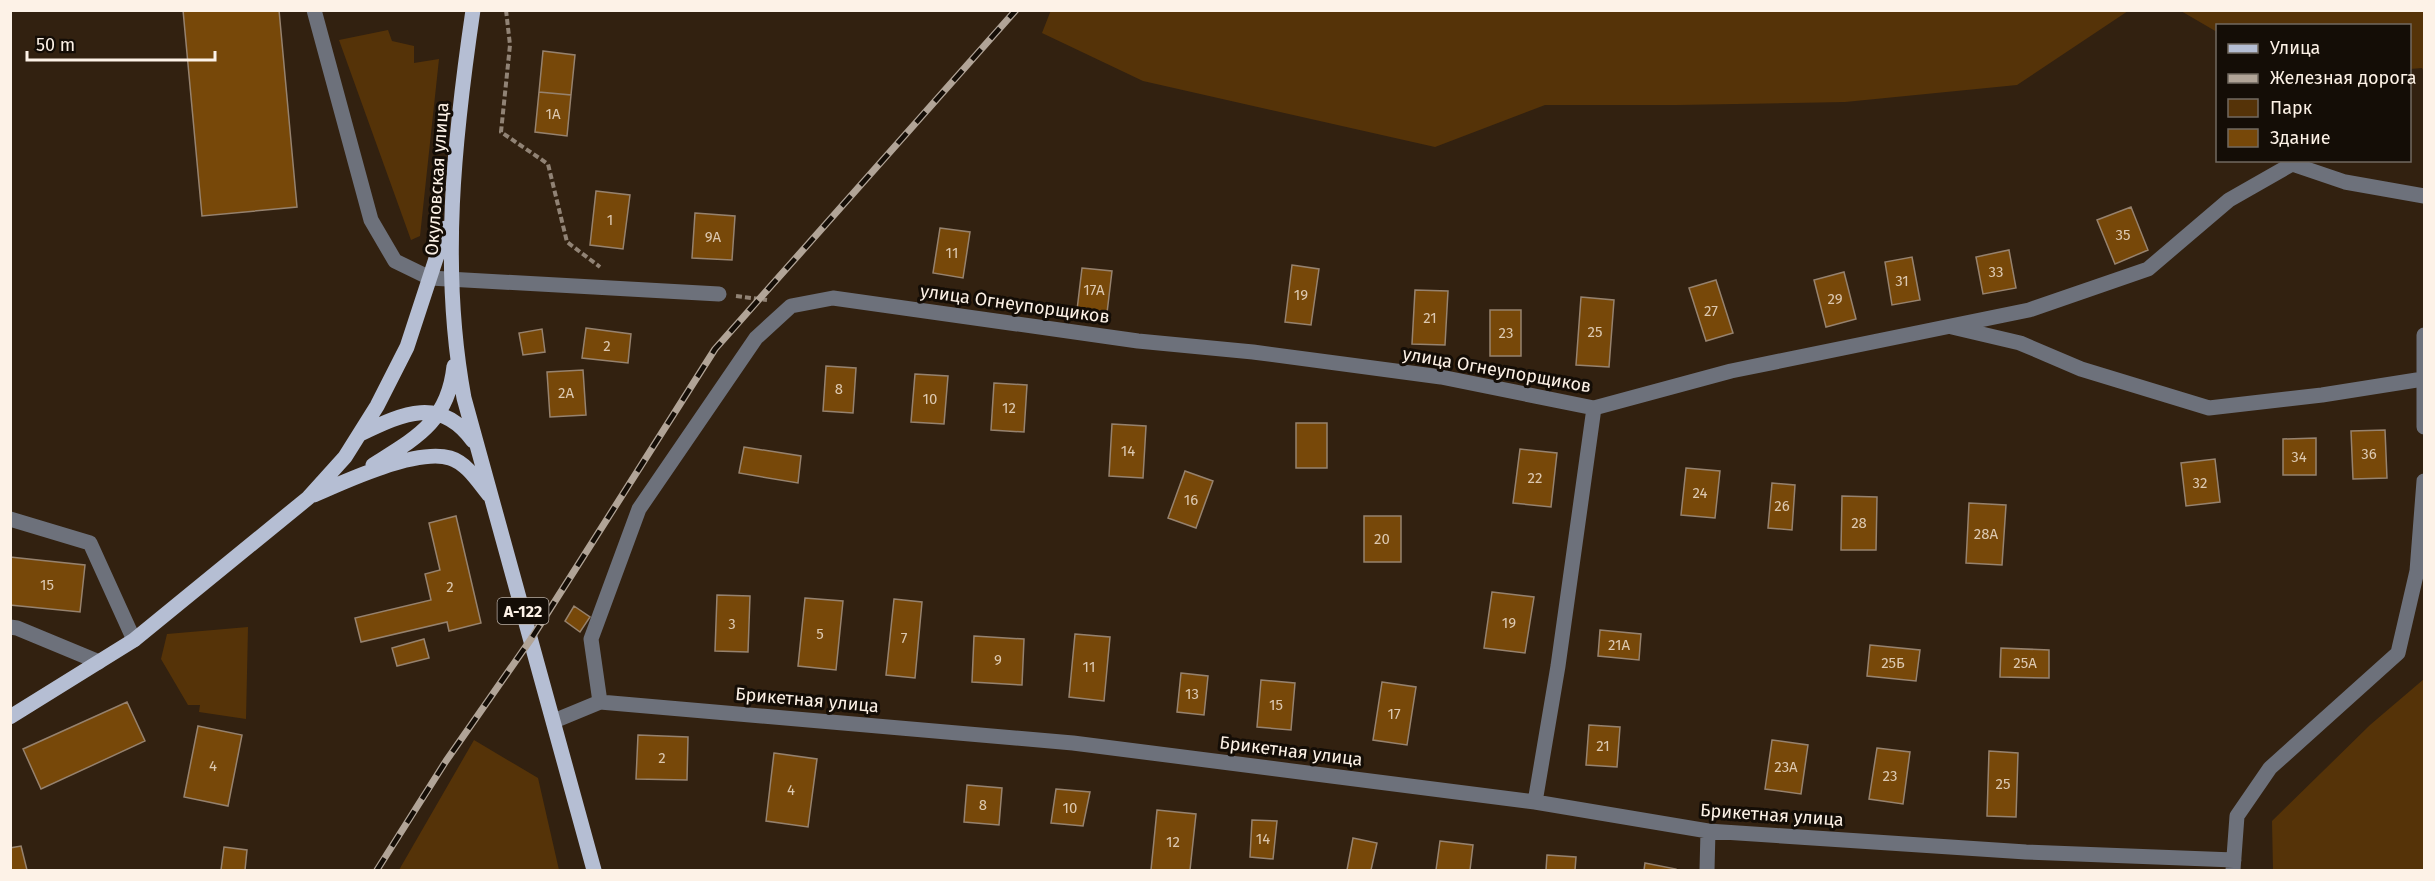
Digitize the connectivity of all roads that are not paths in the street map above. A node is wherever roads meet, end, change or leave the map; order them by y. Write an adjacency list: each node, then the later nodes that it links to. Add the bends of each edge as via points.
1 (314, 10): 5 (street, via 371,220 395,261)
2 (473, 10): 4 (main road, Окуловская улица)
3 (2424, 196): 8 (street, улица Огнеупорщиков, via 2345,182 2292,165 2229,200 2148,269 2029,310)
4 (450, 214): 5 (main road); 6 (main road, Окуловская улица)
5 (430, 278): 6 (street); 15 (main road, via 407,347)
6 (450, 280): 7 (street); 10 (main road, Окуловская улица)
7 (719, 294)
8 (1946, 326): 11 (street, via 2020,343 2081,369 2209,408); 12 (street, улица Огнеупорщиков, via 1731,371)
9 (2424, 335): 11 (street)
10 (455, 351): 13 (main road, via 452,381); 16 (main road)
11 (2423, 379): 14 (street)
12 (1594, 408): 25 (street, улица Огнеупорщиков, via 1441,377 1253,352 1138,342 833,298 791,306 756,338 639,508 591,639); 28 (street)
13 (438, 414): 15 (main road, via 398,416); 16 (main road, via 463,428); 17 (main road, via 410,442)
14 (2424, 428)
15 (360, 434): 19 (main road)
16 (478, 448): 20 (main road)
17 (350, 479): 19 (main road); 20 (main road, via 416,458 451,458 467,469)
18 (2424, 481): 30 (street, via 2417,571 2398,653 2270,768 2237,816)
19 (308, 498): 23 (main road)
20 (493, 500): 27 (main road, А-122)
21 (10, 519): 23 (street, via 90,543)
22 (10, 627): 24 (street)
23 (134, 640): 24 (main road)
24 (99, 662): 26 (main road)
25 (600, 702): 27 (street, Брикетная улица); 28 (street, Брикетная улица, via 1072,743)
26 (10, 717)
27 (554, 721): 31 (main road, А-122)
28 (1535, 802): 29 (street, Брикетная улица)
29 (1708, 831): 30 (street, Брикетная улица); 32 (street)
30 (2234, 865)
31 (594, 870)
32 (1707, 870)

